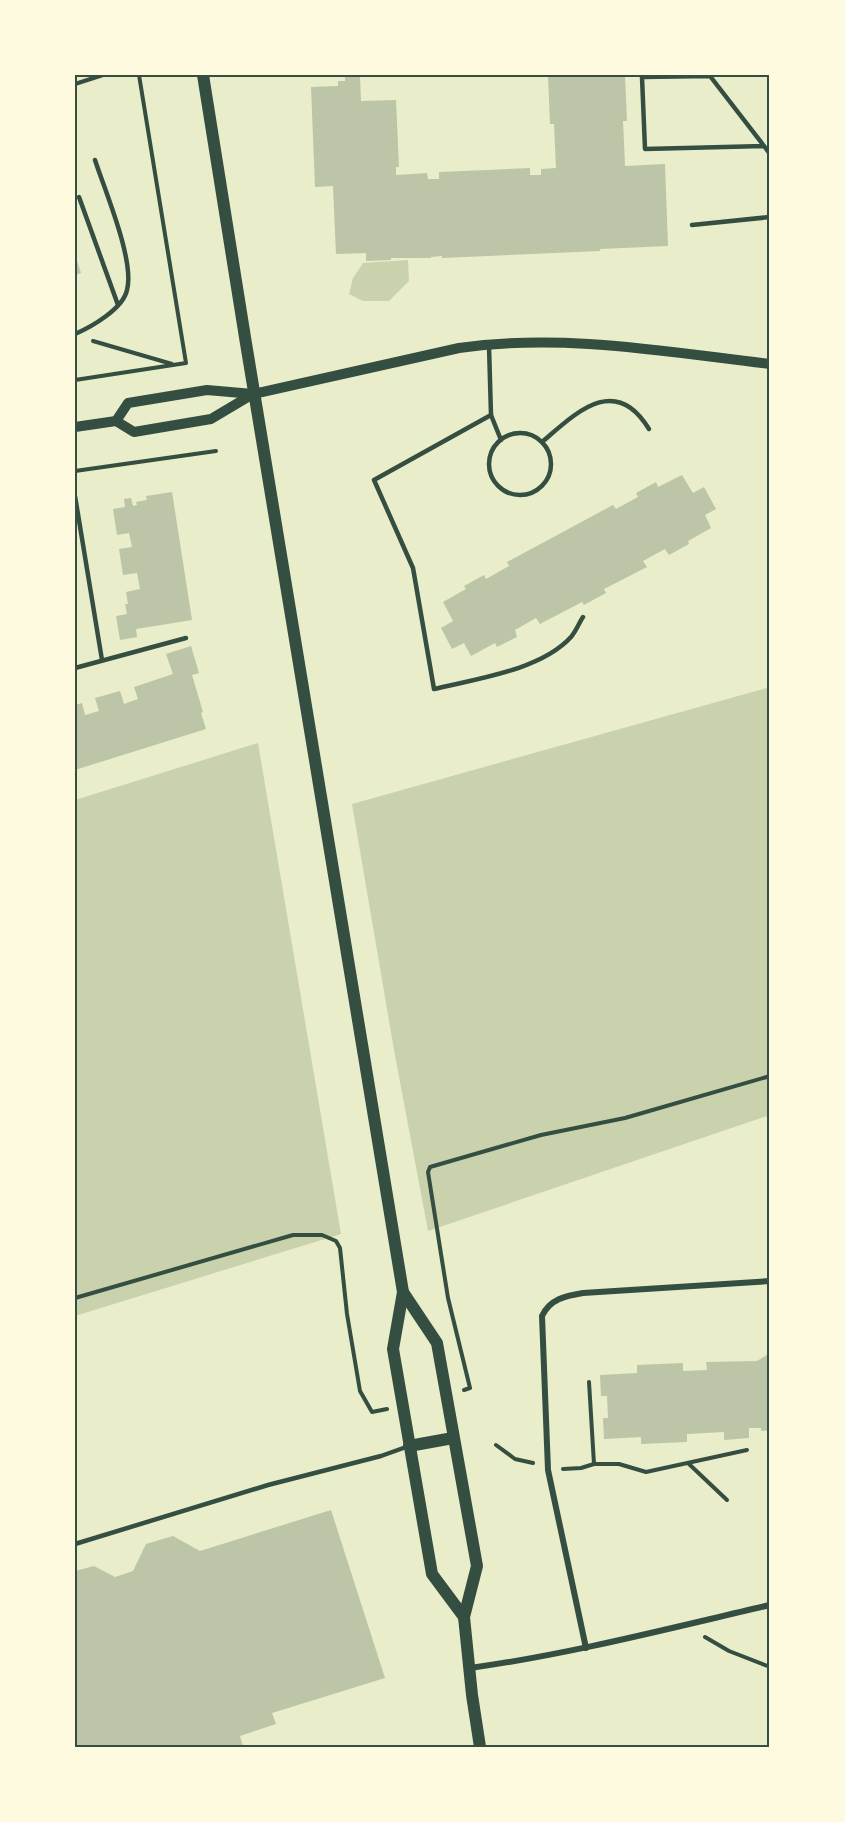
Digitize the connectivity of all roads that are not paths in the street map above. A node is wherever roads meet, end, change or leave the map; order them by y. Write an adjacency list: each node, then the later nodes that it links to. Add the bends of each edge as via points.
1 (203, 75): 12 (main road)
2 (764, 146): 2 (lane, via 645,149 642,77 710,76); 3 (lane)
3 (770, 154)
4 (95, 160): 8 (lane, via 129,271 127,292)
5 (79, 197): 8 (lane)
6 (770, 217): 7 (lane)
7 (692, 225)
8 (118, 305): 9 (lane, via 94,326)
9 (75, 334)
10 (489, 343): 11 (street, via 575,343); 12 (street); 13 (lane)
11 (770, 364)
12 (254, 394): 14 (street, via 207,390 128,403); 14 (street, via 211,419 134,432); 25 (main road)
13 (491, 415): 17 (lane); 20 (lane, via 374,480 413,568 434,689 531,663 572,636)
14 (116, 421): 15 (street)
15 (75, 427)
16 (648, 429): 18 (lane, via 640,414 628,405 608,400 577,411)
17 (501, 440): 18 (lane, via 517,433); 18 (lane, via 494,447 489,467 496,485 513,495 541,487 551,469 551,459)
18 (542, 442)
19 (75, 496): 22 (lane)
20 (583, 617)
21 (186, 638): 22 (lane)
22 (102, 660): 23 (lane)
23 (75, 668)
24 (770, 1281): 31 (street, via 583,1293 546,1306 542,1316 548,1470)
25 (403, 1292): 26 (main road, via 436,1343); 27 (main road, via 393,1349)
26 (453, 1438): 27 (main road); 30 (main road, via 477,1566)
27 (410, 1446): 28 (lane); 30 (main road, via 432,1574)
28 (75, 1544)
29 (770, 1605): 31 (street)
30 (464, 1617): 32 (main road)
31 (586, 1648): 32 (street)
32 (469, 1669): 33 (main road)
33 (480, 1747)

